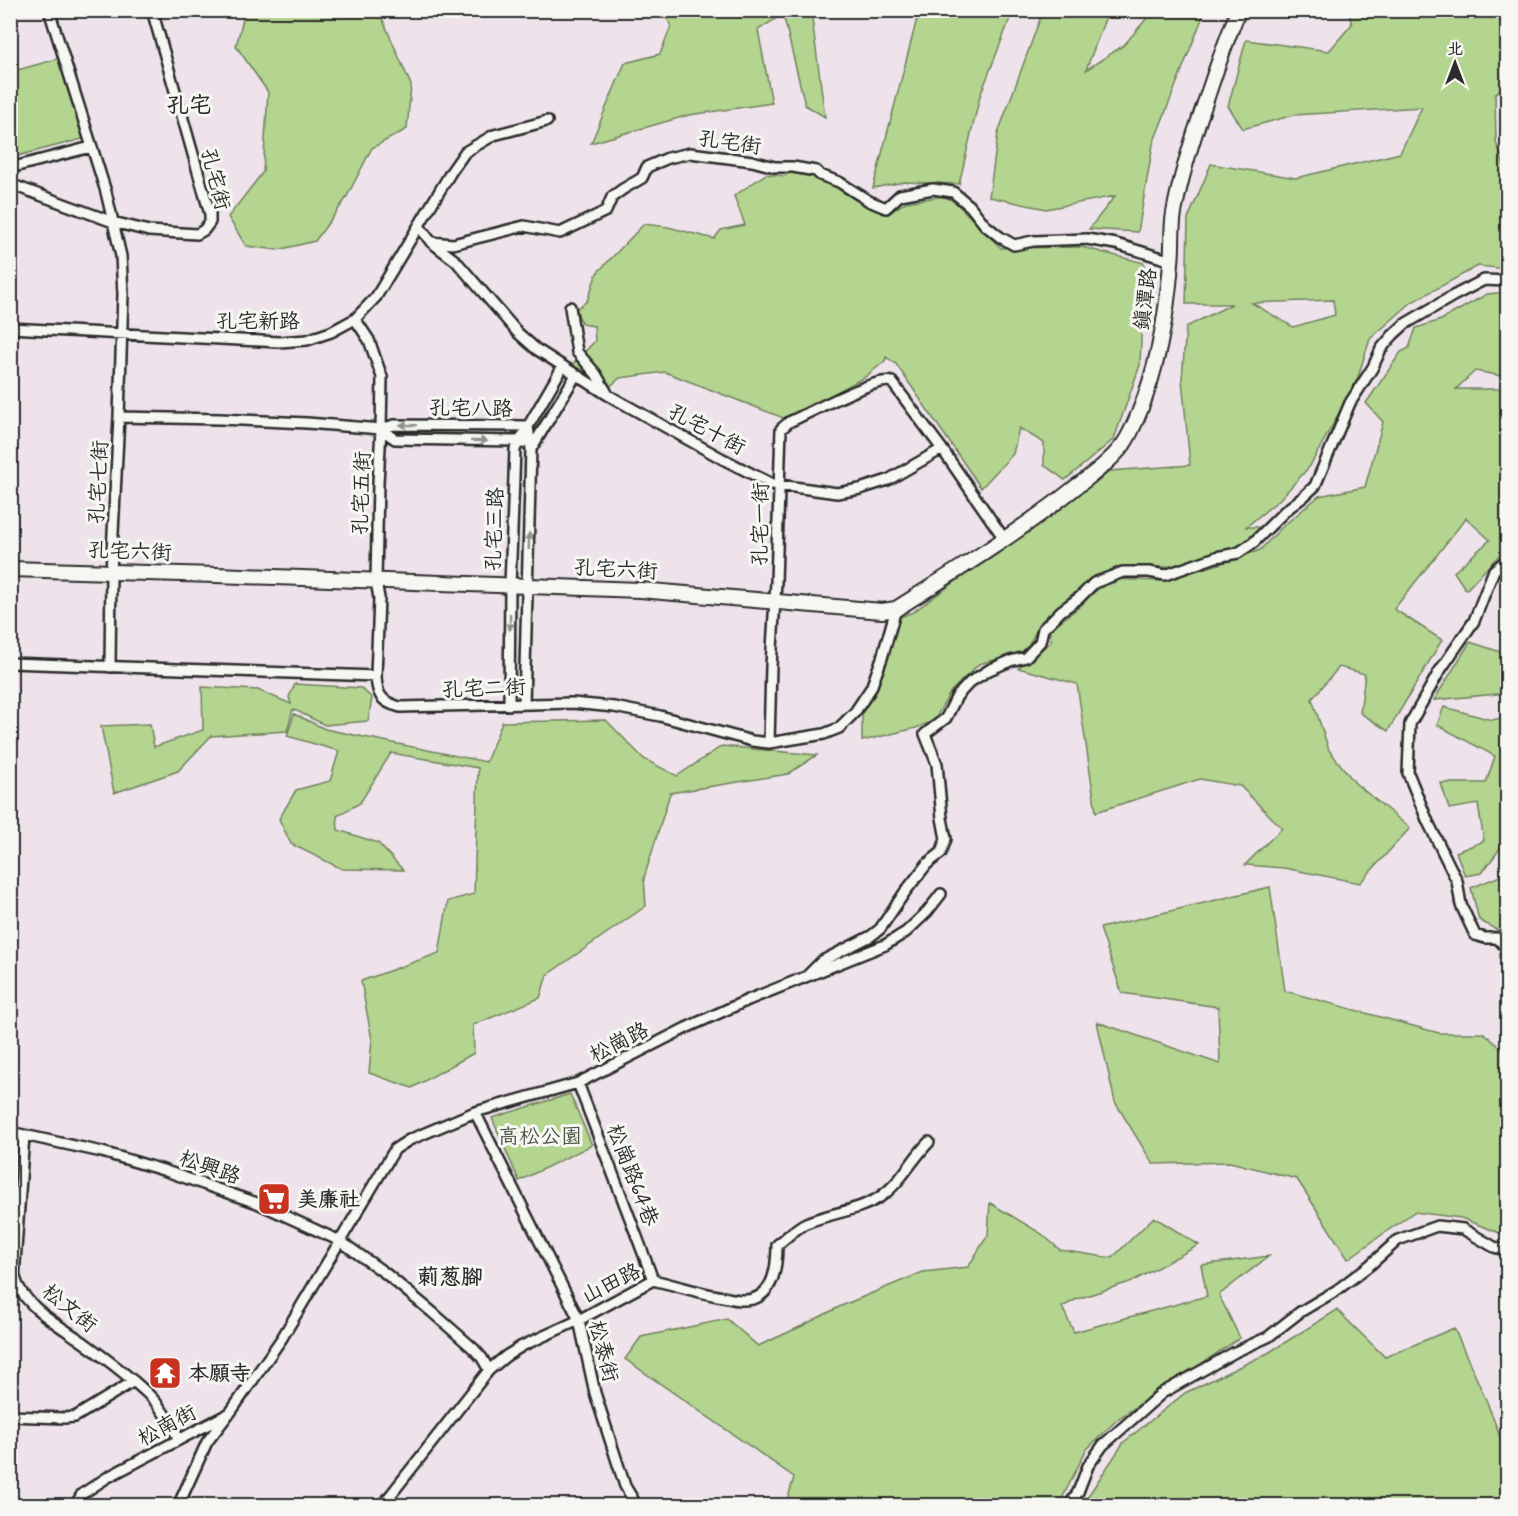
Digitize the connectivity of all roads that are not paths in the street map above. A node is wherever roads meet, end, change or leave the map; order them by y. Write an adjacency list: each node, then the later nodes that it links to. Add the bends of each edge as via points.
1 (49, 10): 5 (street)
2 (152, 10): 8 (street, 孔宅街, via 210,222 197,234 148,231)
3 (1239, 10): 11 (street, 鎮潭路, via 1188,151 1174,212)
4 (548, 121): 9 (street, 孔宅新路, via 494,135 465,152)
5 (91, 147): 6 (street); 8 (street)
6 (12, 164)
7 (10, 184): 8 (street, 孔宅街)
8 (114, 222): 16 (street, via 121,256)
9 (418, 226): 10 (street); 14 (street, 孔宅新路, via 376,297)
10 (431, 242): 11 (street, 孔宅街, via 453,244 524,225 560,233 606,211 612,197 642,178 647,167 690,153 816,171 885,208 900,195 933,189 953,192 985,225 1014,244 1087,239); 17 (street, 孔宅十街, via 456,261 518,333)
11 (1172, 261): 27 (street, 鎮潭路, via 1154,373 1123,445 1099,469)
12 (1508, 281): 44 (street, via 1484,280 1405,324 1393,335 1350,403 1315,486 1253,543 1238,553 1166,575 1124,572 1094,583 1043,629 1040,642 1026,657 989,670 970,682 957,696 946,718 926,734 937,764 946,839 941,853 927,864 880,929 822,962)
13 (570, 307): 19 (street, via 577,352)
14 (355, 319): 16 (street, 孔宅新路, via 315,338 289,342); 22 (street, 孔宅五街, via 369,340 382,377)
15 (10, 328): 16 (street, 孔宅新路)
16 (122, 334): 20 (street, 孔宅七街)
17 (563, 366): 18 (street, 孔宅十街); 21 (street, 孔宅三路)
18 (576, 375): 19 (street, 孔宅十街); 24 (street, 孔宅三路)
19 (608, 395): 26 (street, 孔宅十街)
20 (119, 417): 22 (street, 孔宅八路); 30 (street, 孔宅七街)
21 (528, 426): 22 (street, 孔宅八路, one-way to 22, via 394,424); 23 (street, 孔宅三路); 24 (street, 孔宅八路)
22 (381, 429): 23 (street, 孔宅八路, one-way to 23, via 395,439); 31 (street, 孔宅五街)
23 (519, 441): 24 (street, 孔宅八路); 32 (street, 孔宅三路, via 515,449)
24 (531, 448): 33 (street, 孔宅三路, one-way to 24)
25 (942, 449): 26 (street, 孔宅十街, via 888,480 860,489 837,493); 26 (street, 孔宅一街, via 887,380 869,385 781,429); 27 (street)
26 (778, 485): 34 (street, 孔宅一街)
27 (1005, 540): 35 (street)
28 (1508, 559): 43 (street, via 1494,570 1474,621 1410,724 1408,773 1457,881 1461,905 1475,935 1497,938)
29 (10, 569): 30 (street, 孔宅六街)
30 (111, 572): 31 (street, 孔宅六街); 37 (street, 孔宅七街)
31 (376, 581): 32 (street, 孔宅六街); 38 (street, 孔宅五街)
32 (510, 585): 33 (street, 孔宅六街); 40 (street, 孔宅三路, one-way to 40)
33 (527, 586): 34 (street, 孔宅六街); 39 (street, 孔宅三路)
34 (775, 601): 35 (street, 孔宅六街); 41 (street, 孔宅一街)
35 (896, 609): 41 (street, 孔宅二街, via 871,688 839,728)
36 (10, 663): 37 (street)
37 (110, 667): 38 (street)
38 (376, 676): 40 (street, 孔宅二街, via 381,698 400,708)
39 (524, 704): 40 (street, 孔宅二街); 41 (street, 孔宅二街, via 614,707)
40 (509, 705)
41 (769, 743)
42 (941, 894): 44 (street, 松崗路, via 906,932 885,945)
43 (1508, 949)
44 (804, 978): 45 (street, 松崗路, via 686,1028)
45 (578, 1083): 46 (street, 松崗路); 52 (street, 松崗路64巷)
46 (475, 1112): 50 (street, 松崗路, via 395,1149); 53 (street, 松泰街)
47 (10, 1132): 48 (street, 松興路)
48 (24, 1135): 50 (street, 松興路, via 164,1170 257,1203); 55 (street, 松文街, via 15,1278 45,1317)
49 (929, 1142): 52 (street, 山田路, via 899,1181 880,1197 804,1224 777,1245 773,1278 766,1291 754,1299 742,1301)
50 (340, 1241): 54 (street, 松興路, via 432,1312 474,1349); 56 (street, 松南街, via 282,1338)
51 (1508, 1251): 63 (street, via 1463,1229 1437,1226 1398,1240 1337,1290 1268,1337 1162,1394 1103,1445)
52 (653, 1280): 53 (street, 山田路)
53 (579, 1320): 54 (street, 山田路, via 522,1346); 62 (street, 松泰街, via 595,1393 625,1486)
54 (489, 1370): 61 (street, 山田路)
55 (134, 1381): 57 (street, via 75,1417); 58 (street, 松文街, via 163,1412)
56 (230, 1413): 58 (street, 松南街); 60 (street, via 207,1442)
57 (10, 1416)
58 (179, 1439): 59 (street, 松南街, via 95,1485 82,1494)
59 (75, 1506)
60 (178, 1506)
61 (382, 1506)
62 (637, 1506)
63 (1069, 1506)

